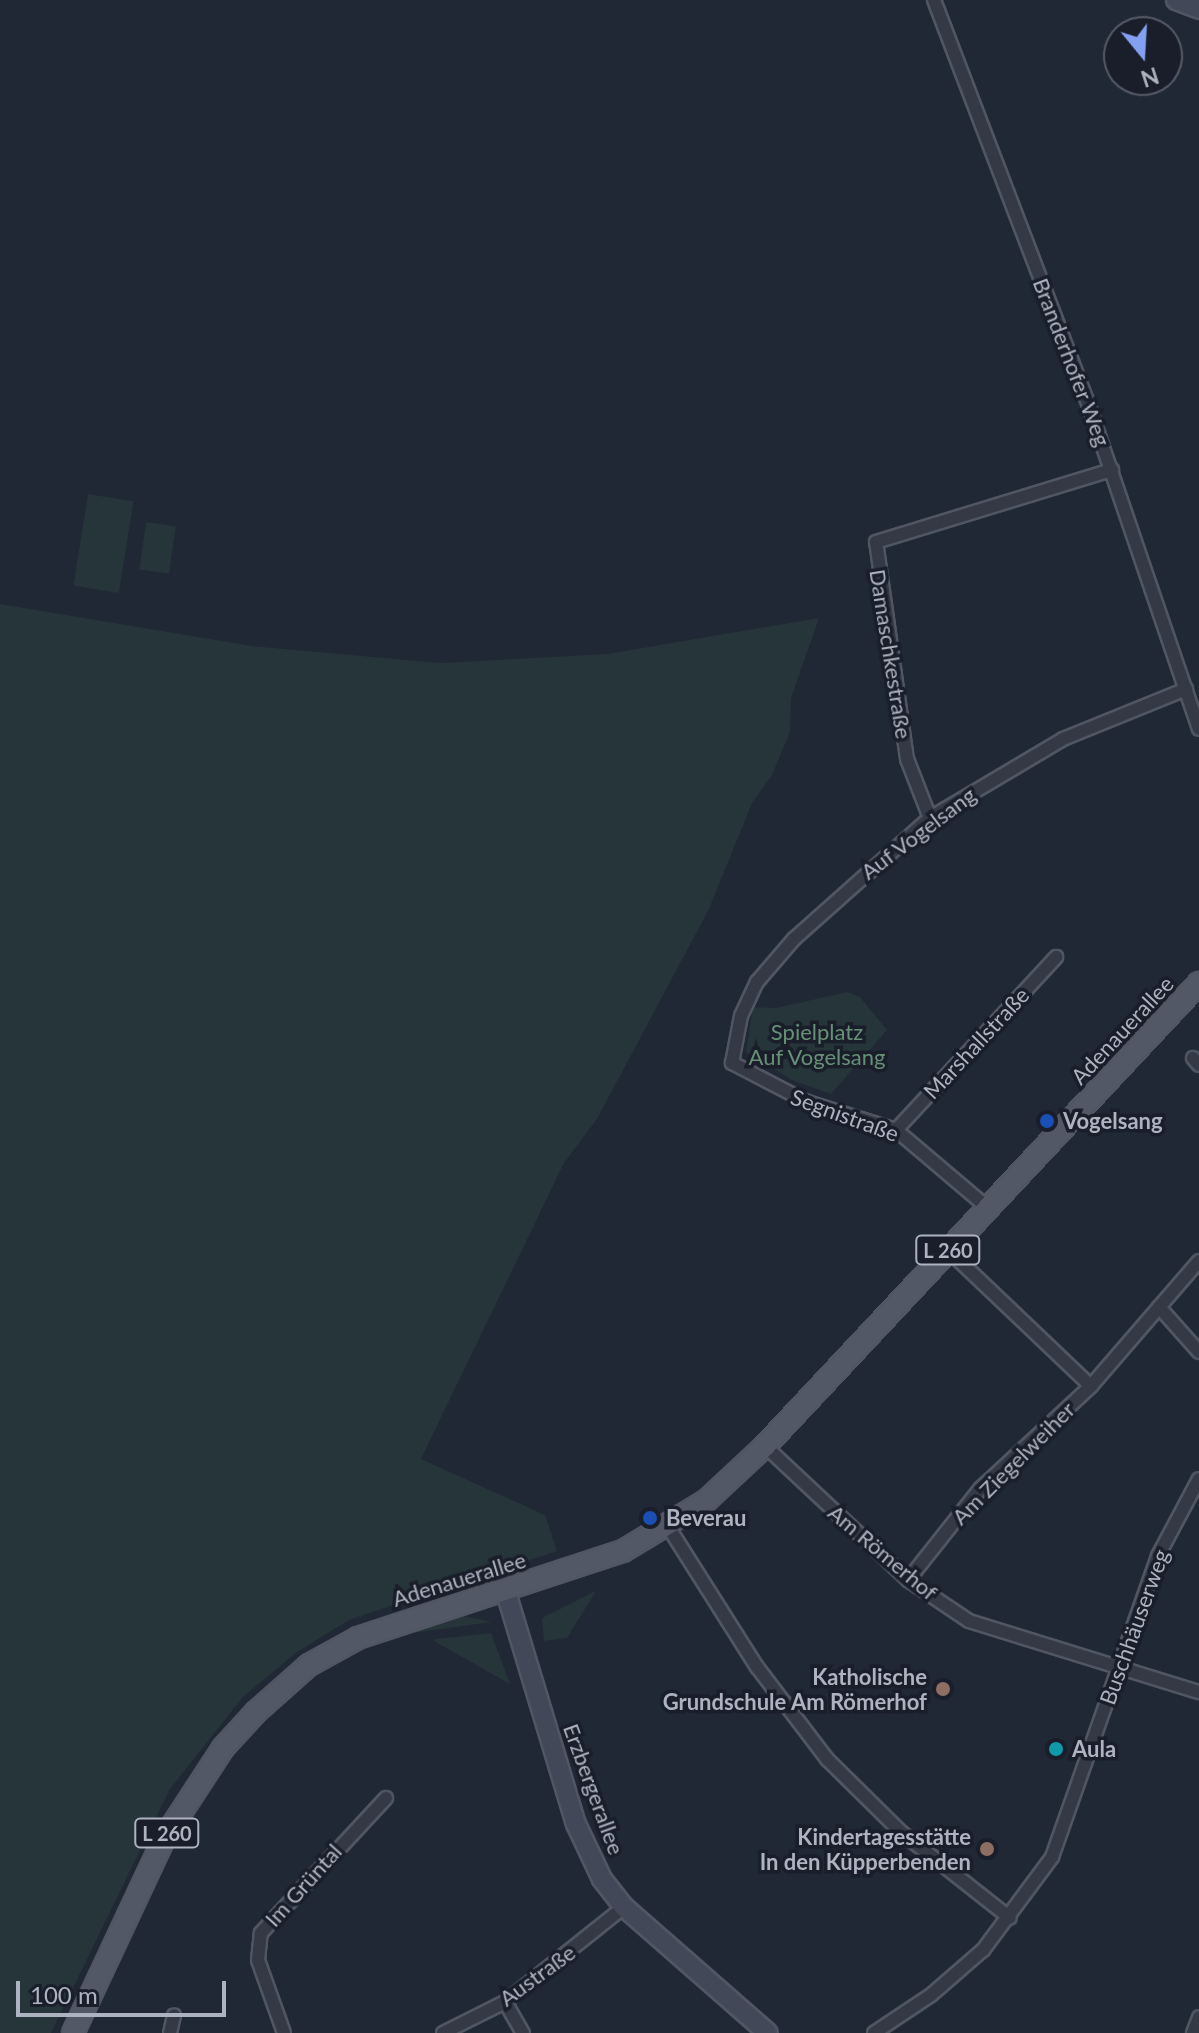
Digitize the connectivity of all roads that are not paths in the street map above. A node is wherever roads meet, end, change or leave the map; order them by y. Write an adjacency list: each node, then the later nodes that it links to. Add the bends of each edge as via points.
1 (934, 0): 4 (street, Branderhofer Weg)
2 (1176, 0): 3 (street)
3 (1199, 9)
4 (1112, 470): 5 (street, Branderhofer Weg); 7 (street, Damaschkestraße, via 876,542 907,759)
5 (1186, 689): 6 (street, Branderhofer Weg); 7 (street, Auf Vogelsang, via 1063,739)
6 (1199, 729)
7 (930, 818): 10 (street, Auf Vogelsang, via 849,885 764,973 741,1016)
8 (1056, 957): 11 (street, Marshallstraße)
9 (1199, 983): 12 (main road, Adenauerallee / L 260)
10 (732, 1063): 11 (street, Segnistraße, via 807,1102)
11 (896, 1130): 12 (street, Segnistraße)
12 (988, 1208): 13 (main road, Adenauerallee / L 260)
13 (948, 1250): 17 (street, Am Ziegelweiher); 18 (main road, Adenauerallee / L 260)
14 (1199, 1261): 15 (street, Am Ziegelweiher)
15 (1159, 1307): 16 (street); 17 (street, Am Ziegelweiher)
16 (1199, 1352)
17 (1091, 1386): 21 (street, Am Ziegelweiher, via 981,1488)
18 (765, 1446): 20 (main road, Adenauerallee / L 260); 21 (street, Am Römerhof)
19 (1199, 1479): 23 (street, Buschhäuserweg, via 1158,1556)
20 (669, 1528): 22 (main road, Adenauerallee / L 260, via 623,1551); 27 (street, via 757,1667 827,1759 902,1833)
21 (908, 1580): 23 (street, Am Römerhof, via 969,1621)
22 (505, 1589): 26 (street, Erzbergerallee, via 576,1824 602,1879); 31 (main road, Adenauerallee / L 260, via 338,1647 256,1712 223,1748 165,1837)
23 (1118, 1668): 24 (street, Am Römerhof); 27 (street, Buschhäuserweg, via 1052,1857)
24 (1199, 1692)
25 (386, 1798): 33 (street, Im Grüntal, via 261,1933 258,1960)
26 (624, 1907): 28 (street, Austraße); 36 (street, Erzbergerallee)
27 (1010, 1918): 37 (street, Buschhäuserweg, via 962,1970)
28 (505, 2002): 34 (street, Austraße); 35 (street)
29 (174, 2015): 32 (street)
30 (1199, 2017): 38 (street)
31 (73, 2033)
32 (170, 2033)
33 (284, 2033)
34 (443, 2033)
35 (523, 2033)
36 (768, 2033)
37 (874, 2033)
38 (1193, 2033)

